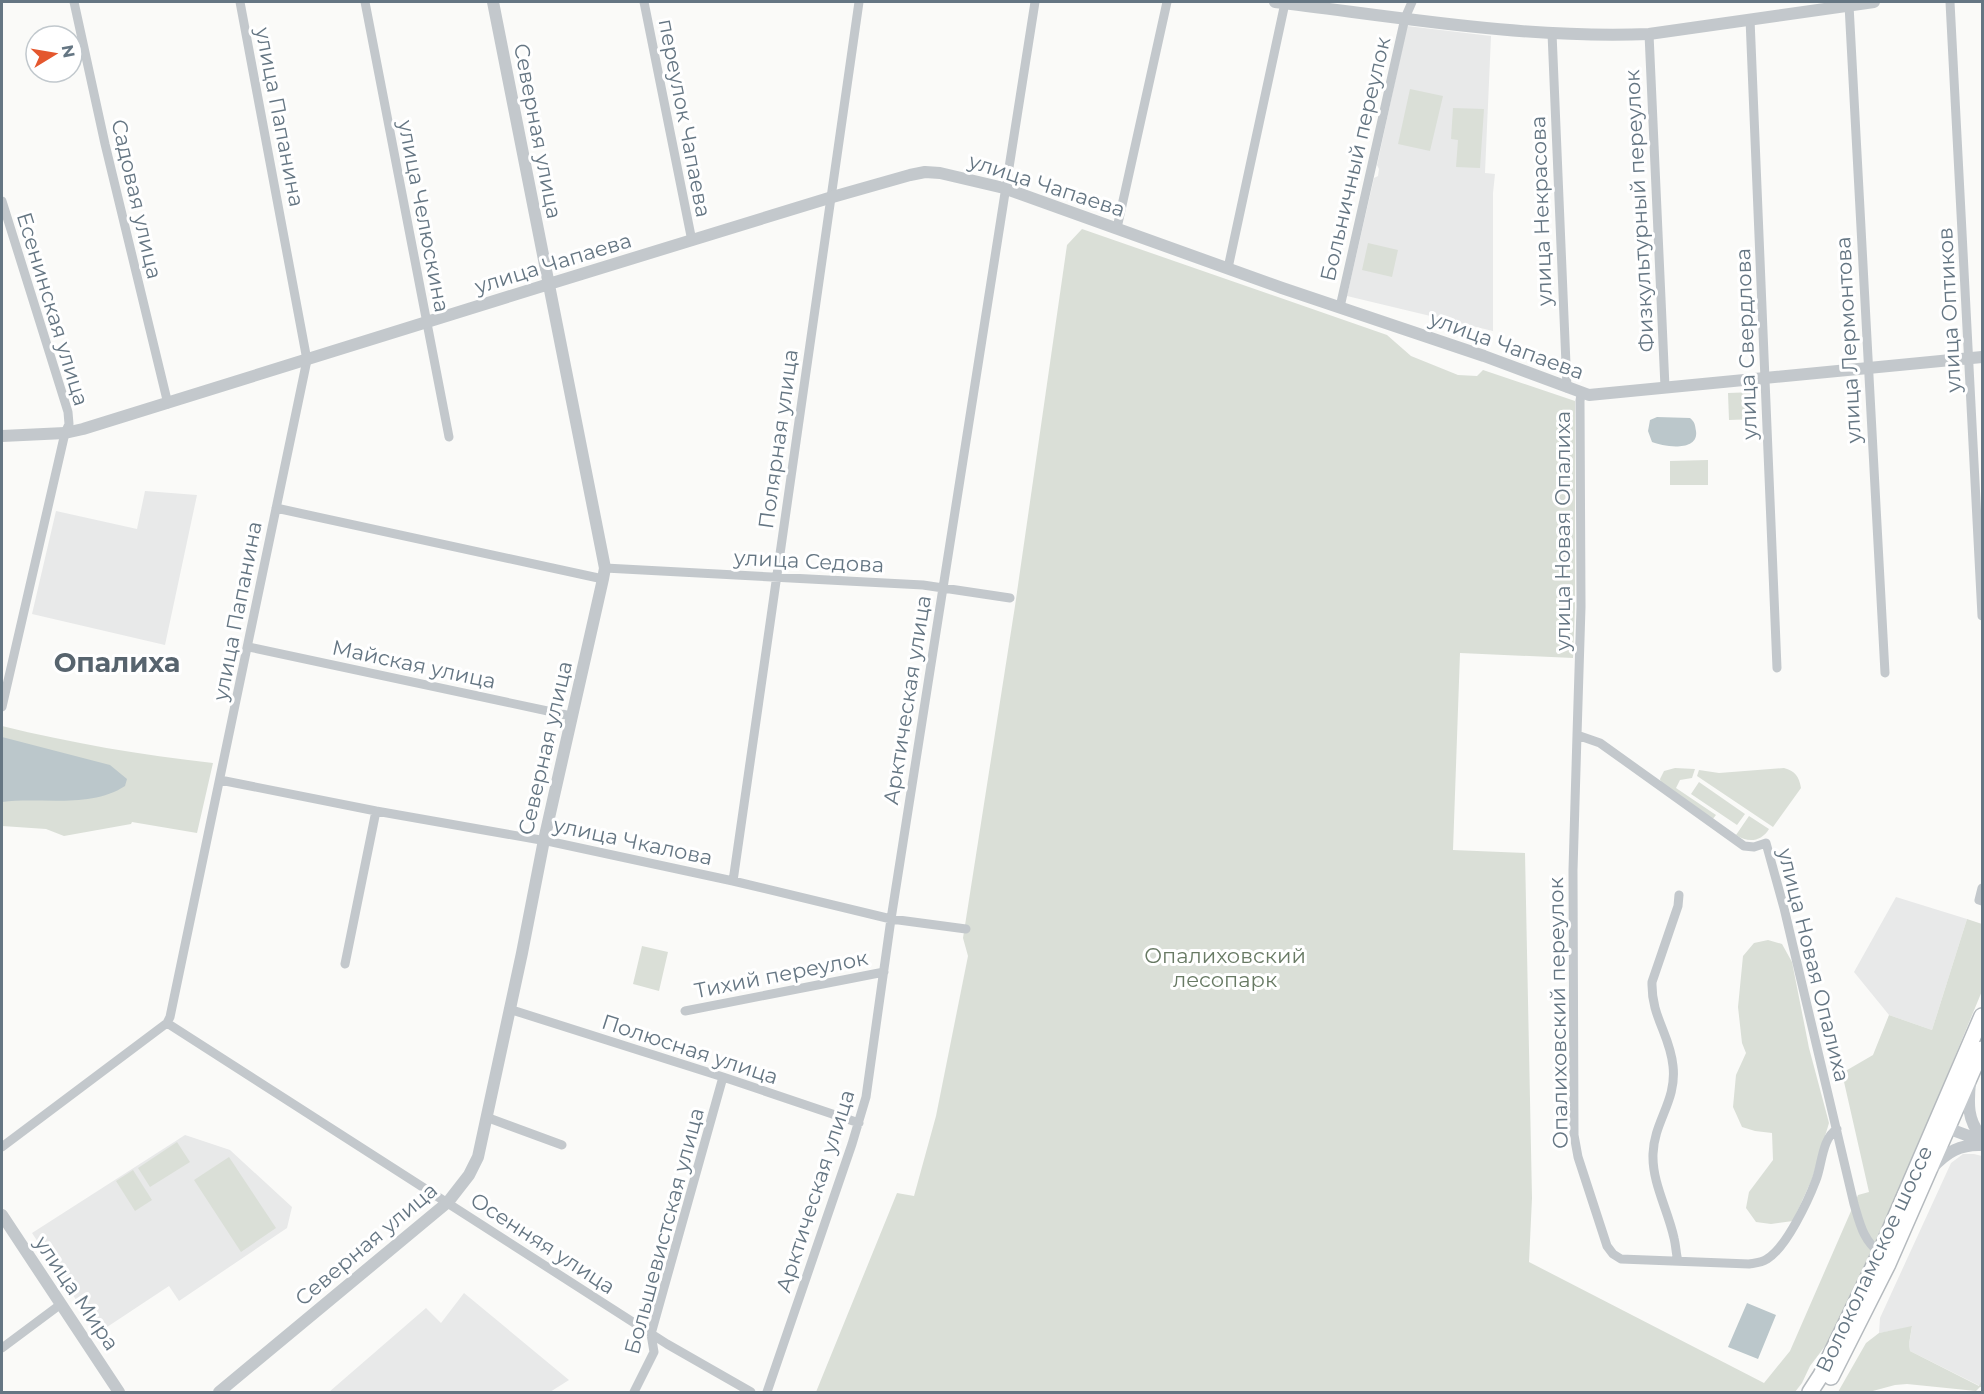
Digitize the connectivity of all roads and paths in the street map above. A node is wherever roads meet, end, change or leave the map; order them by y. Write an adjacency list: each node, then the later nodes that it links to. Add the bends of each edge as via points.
1 (74, 2): 34 (street, Садовая улица)
2 (240, 2): 28 (street, улица Папанина)
3 (365, 2): 26 (street, улица Челюскина)
4 (493, 2): 24 (street, Северная улица)
5 (644, 2): 22 (street, переулок Чапаева)
6 (859, 2): 19 (street, Полярная улица)
7 (1035, 2): 18 (street, Арктическая улица)
8 (1167, 2): 21 (street)
9 (1280, 2): 14 (street); 23 (street)
10 (1412, 2): 14 (street, Больничный переулок)
11 (1874, 2): 13 (street)
12 (1950, 2): 27 (street, улица Оптиков)
13 (1849, 5): 15 (street); 29 (street, улица Лермонтова)
14 (1405, 18): 16 (street); 25 (street, Больничный переулок)
15 (1750, 19): 17 (street); 30 (street, улица Свердлова)
16 (1552, 33): 17 (street); 32 (street, улица Некрасова)
17 (1649, 34): 31 (street, Физкультурный переулок)
18 (1004, 188): 19 (street, улица Чапаева, via 925,172); 21 (street, улица Чапаева); 41 (street, Арктическая улица)
19 (829, 198): 22 (street, улица Чапаева); 40 (street, Полярная улица)
20 (2, 201): 35 (street, Есенинская улица, via 68,412)
21 (1117, 228): 23 (street, улица Чапаева)
22 (692, 241): 24 (street, улица Чапаева)
23 (1228, 268): 25 (street, улица Чапаева)
24 (549, 284): 26 (street, улица Чапаева); 39 (street, Северная улица)
25 (1340, 307): 32 (street, улица Чапаева)
26 (427, 323): 28 (street, улица Чапаева); 37 (street, улица Челюскина)
27 (1976, 357): 29 (street, улица Чапаева); 43 (street, улица Оптиков)
28 (307, 360): 34 (street, улица Чапаева); 38 (street, улица Папанина)
29 (1867, 368): 30 (street, улица Чапаева); 46 (street, улица Лермонтова)
30 (1766, 378): 31 (street, улица Чапаева); 45 (street, улица Свердлова)
31 (1665, 387): 33 (street, улица Чапаева)
32 (1567, 388): 33 (street, улица Чапаева)
33 (1581, 394): 49 (street, улица Новая Опалиха)
34 (168, 404): 35 (street, улица Чапаева)
35 (65, 433): 36 (street, улица Чапаева); 47 (street, Есенинская улица)
36 (2, 436)
37 (449, 437)
38 (276, 508): 39 (street, улица Седова); 44 (street, улица Папанина)
39 (604, 574): 40 (street, улица Седова); 48 (street, Северная улица)
40 (777, 578): 41 (street, улица Седова); 53 (street, Полярная улица)
41 (943, 588): 42 (street, улица Седова); 57 (street, Арктическая улица)
42 (1010, 598)
43 (1983, 616)
44 (249, 646): 48 (street, Майская улица); 50 (street, улица Папанина)
45 (1777, 668)
46 (1885, 673)
47 (2, 707)
48 (572, 716): 52 (street, Северная улица)
49 (1577, 735): 71 (street, улица Новая Опалиха, via 1600,743 1744,846 1766,843); 79 (street, Опалиховский переулок, via 1573,870 1575,1146 1613,1254 1622,1259)
50 (220, 780): 51 (street, улица Чкалова); 64 (street, улица Папанина)
51 (376, 811): 52 (street, улица Чкалова); 59 (street)
52 (544, 840): 53 (street, улица Чкалова); 61 (street, Северная улица)
53 (733, 881): 57 (street, улица Чкалова)
54 (1983, 888): 56 (street, via 1979,900)
55 (1679, 895): 79 (street, via 1652,982 1654,1008 1671,1052 1674,1086 1654,1140 1653,1155)
56 (1983, 901)
57 (891, 919): 58 (street, улица Чкалова); 60 (street, Арктическая улица)
58 (966, 929)
59 (345, 964)
60 (884, 972): 62 (street, Тихий переулок); 69 (street, Арктическая улица)
61 (509, 1009): 66 (street, Полюсная улица); 68 (street, Северная улица)
62 (685, 1011)
63 (1983, 1016): 70 (main road)
64 (167, 1023): 74 (street); 76 (street, Осенняя улица)
65 (1983, 1049): 67 (main road)
66 (723, 1077): 69 (street, Полюсная улица); 81 (street, Большевистская улица)
67 (1970, 1077): 70 (main road); 72 (street, via 1969,1113)
68 (486, 1117): 73 (street); 76 (street, Северная улица, via 478,1157)
69 (859, 1123): 87 (street, Арктическая улица)
70 (1942, 1126): 72 (street); 75 (main road, Волоколамское шоссе); 78 (main road, Волоколамское шоссе)
71 (1837, 1129): 78 (street, улица Новая Опалиха, via 1863,1234); 79 (street, Опалиховский переулок, via 1827,1140 1805,1206 1777,1251 1767,1259 1749,1264)
72 (1983, 1141): 75 (street, via 1950,1151)
73 (562, 1144)
74 (2, 1147)
75 (1929, 1171): 89 (main road, Волоколамское шоссе, via 1888,1264)
76 (448, 1202): 81 (street, Осенняя улица); 84 (street, Северная улица)
77 (2, 1215): 80 (street, улица Мира)
78 (1880, 1253): 88 (main road, Волоколамское шоссе)
79 (1678, 1261)
80 (61, 1304): 82 (street); 83 (street, улица Мира)
81 (651, 1334): 85 (street, Большевистская улица, via 654,1352); 86 (street, Осенняя улица)
82 (2, 1348)
83 (119, 1392)
84 (219, 1392)
85 (634, 1392)
86 (751, 1392)
87 (766, 1392)
88 (1810, 1392)
89 (1822, 1392)

